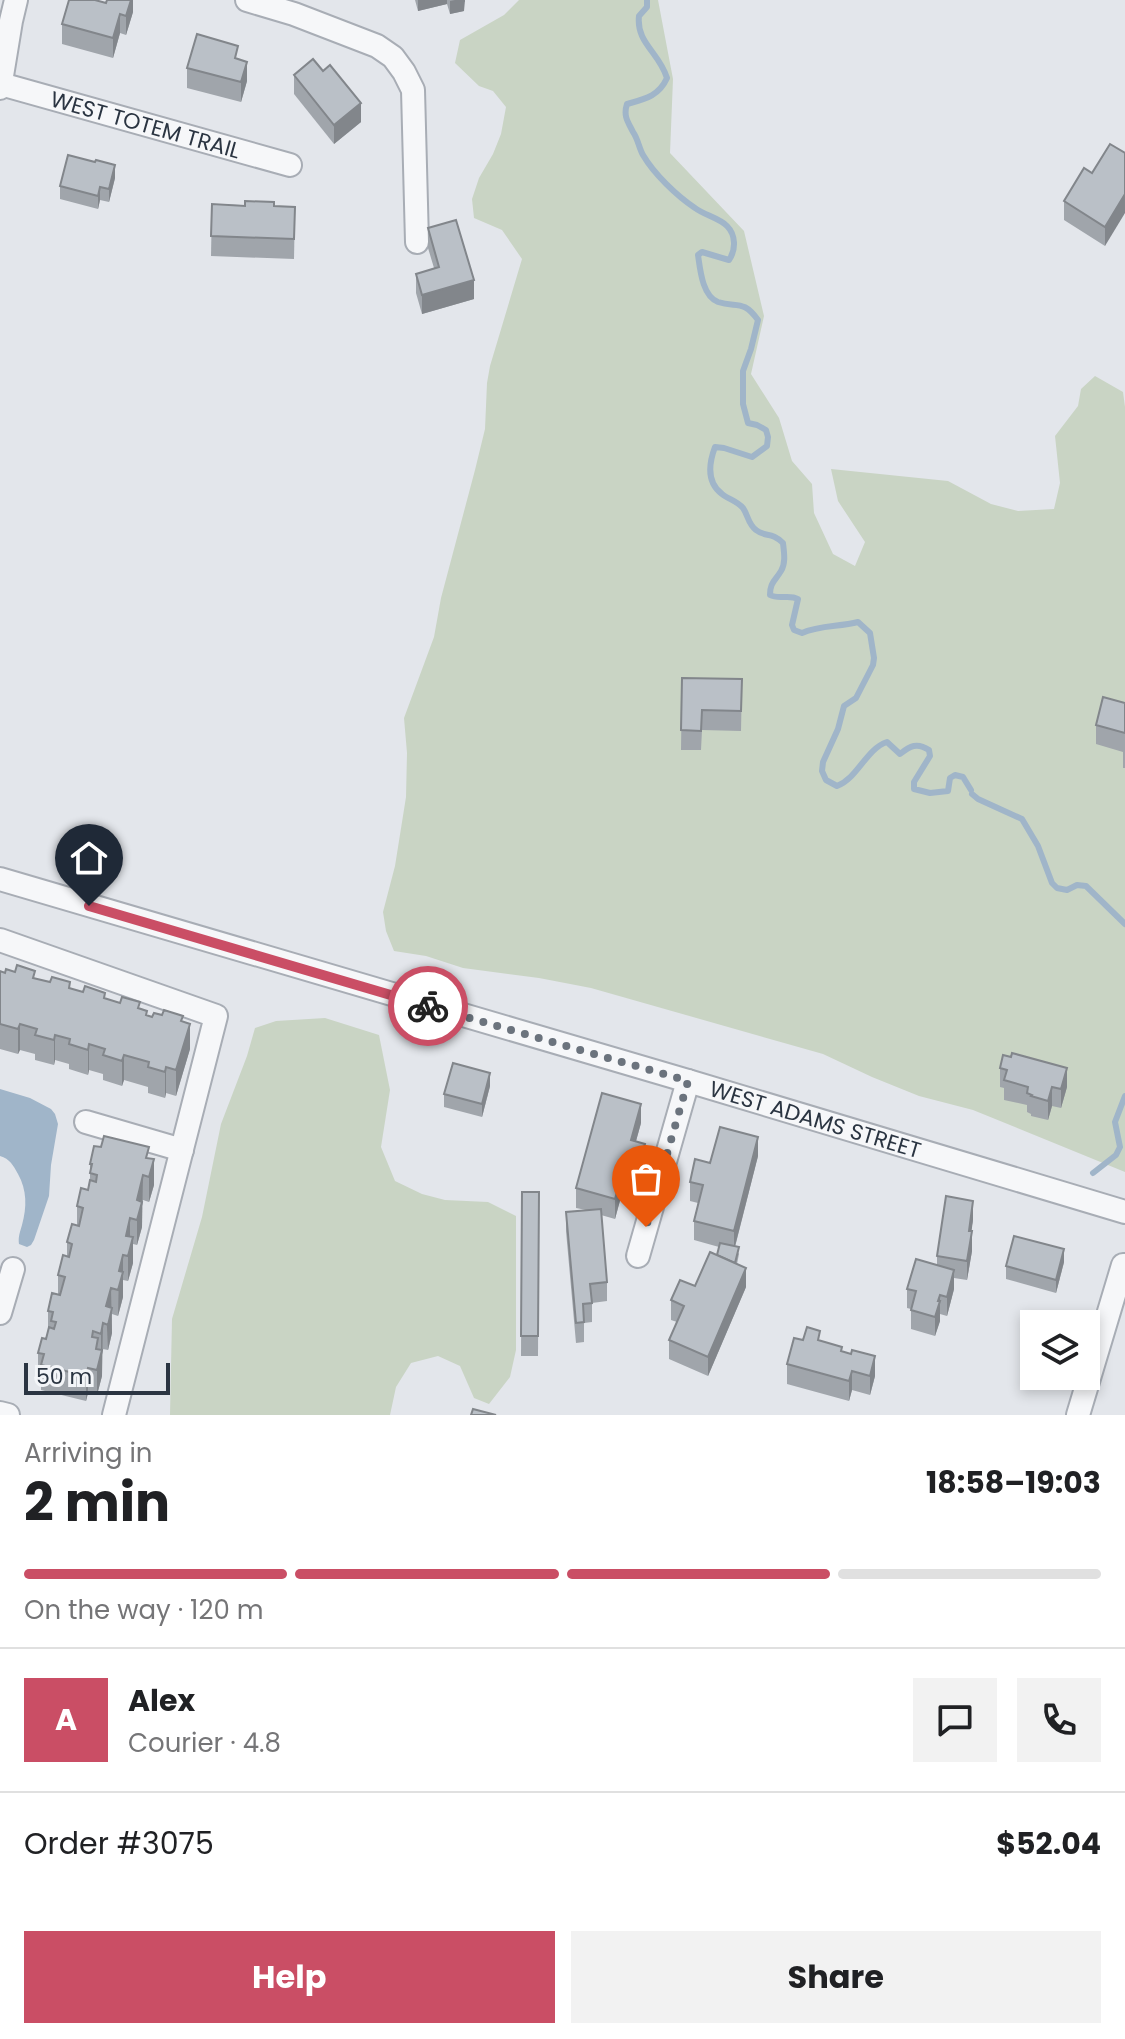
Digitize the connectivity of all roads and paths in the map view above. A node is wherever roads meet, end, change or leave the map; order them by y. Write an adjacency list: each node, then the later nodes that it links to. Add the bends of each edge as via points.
1 (16, 0): 3 (street)
2 (247, 0): 5 (street, via 377,46 404,72 413,90)
3 (0, 86): 4 (street, WEST TOTEM TRAIL)
4 (290, 165)
5 (417, 242)
6 (0, 879): 8 (street, WEST ADAMS STREET)
7 (0, 940): 10 (street, via 216,1016)
8 (688, 1081): 11 (street, WEST ADAMS STREET); 12 (street)
9 (86, 1122): 10 (street)
10 (182, 1150): 18 (street)
11 (1125, 1212)
12 (638, 1256)
13 (1125, 1265): 19 (street)
14 (13, 1269): 15 (street)
15 (0, 1313)
16 (0, 1413): 17 (street)
17 (8, 1415)
18 (114, 1415)
19 (1078, 1415)

